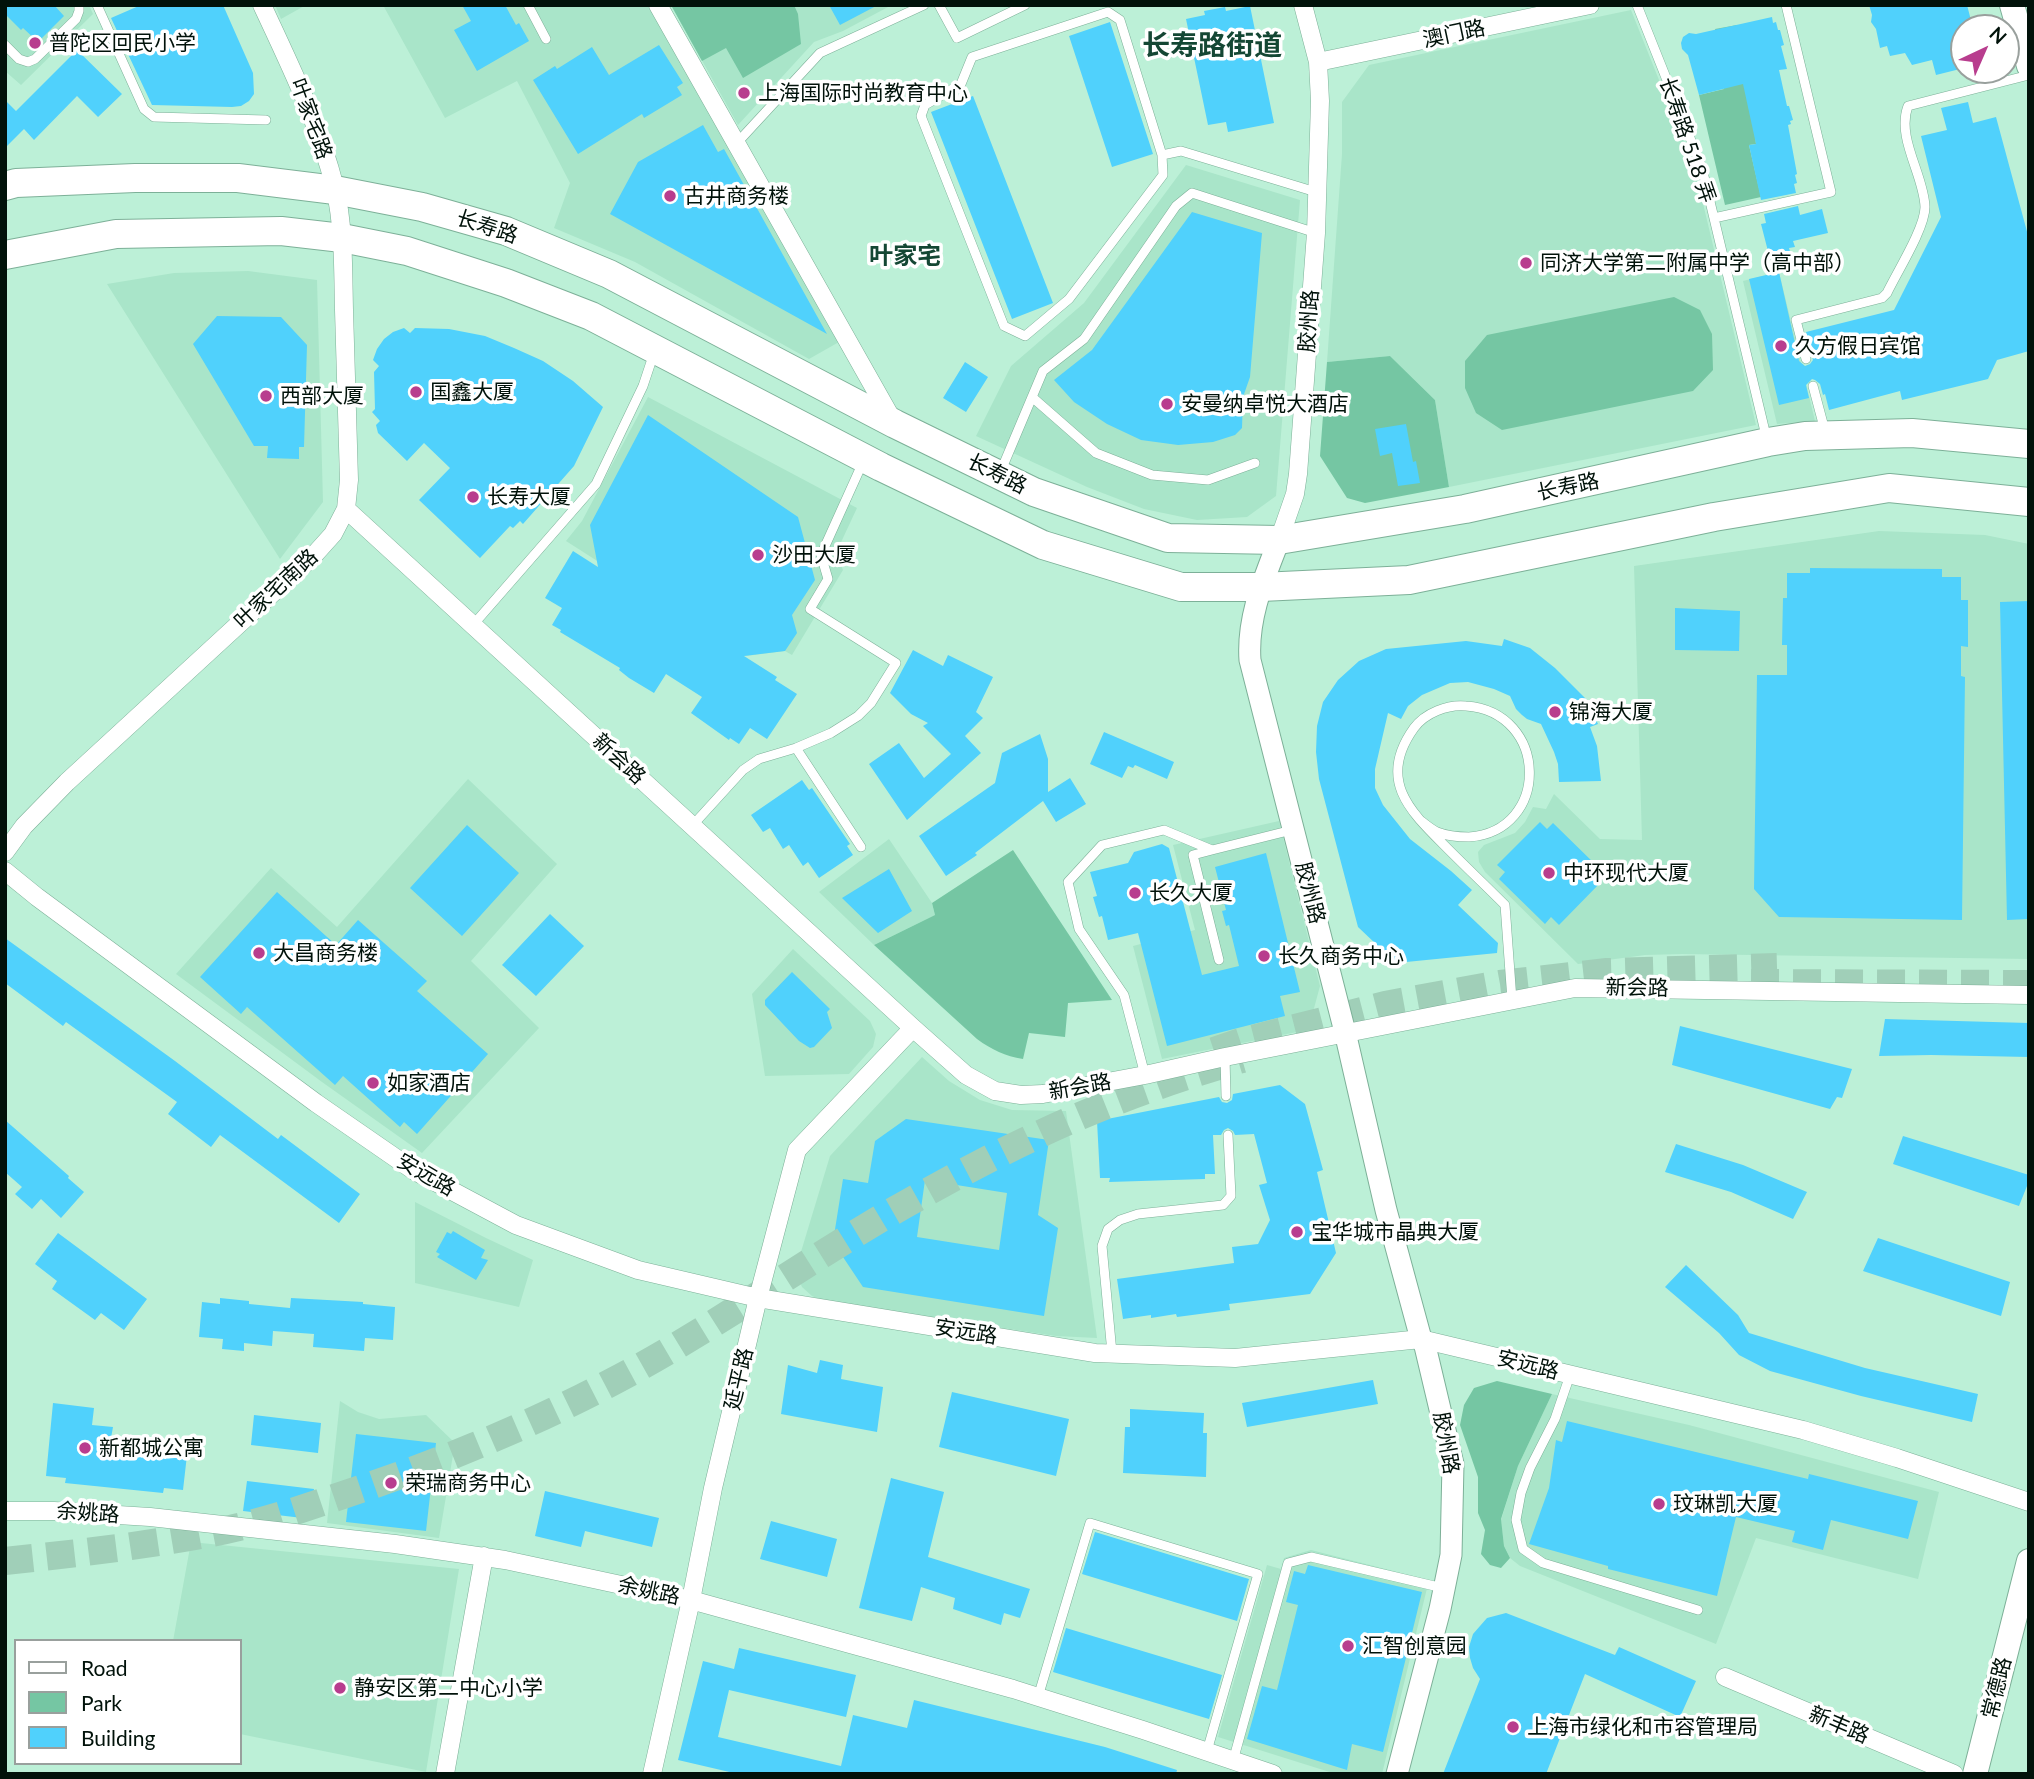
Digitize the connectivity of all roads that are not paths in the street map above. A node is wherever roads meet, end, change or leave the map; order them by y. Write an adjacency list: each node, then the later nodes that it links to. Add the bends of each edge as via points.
1 (79, 5): 15 (lane, via 76,19 35,59 19,59)
2 (262, 5): 23 (street, 叶家宅路, via 299,84)
3 (528, 5): 14 (lane)
4 (658, 5): 20 (street)
5 (923, 5): 20 (lane, via 820,53)
6 (939, 5): 7 (lane, via 957,38)
7 (1026, 5)
8 (1303, 5): 16 (street, 胶州路)
9 (1590, 5): 16 (street, 澳门路)
10 (1637, 5): 25 (lane, 长寿路 518 弄, via 1702,168)
11 (1786, 5): 25 (lane, via 1831,192)
12 (2012, 5): 17 (main road)
13 (101, 7): 19 (lane, via 144,108 154,117)
14 (547, 39)
15 (5, 45)
16 (1318, 62): 24 (street, 胶州路)
17 (2029, 66)
18 (2029, 75): 30 (lane, via 1908,106 1905,130 1925,205 1921,226 1882,298 1796,320)
19 (266, 120)
20 (736, 144): 33 (street)
21 (1162, 155): 21 (lane, via 1120,20 1108,12 972,57 961,84 925,105 921,116 1004,326 1025,336 1069,299 1163,175); 24 (lane, via 1181,151)
22 (5, 186): 23 (main road, 长寿路, via 135,178 238,178)
23 (335, 190): 27 (street, 叶家宅路); 33 (main road, 长寿路, via 422,206 506,231 609,274)
24 (1317, 192): 26 (street, 胶州路)
25 (1714, 218): 35 (lane, 长寿路 518 弄)
26 (1316, 233): 32 (lane, via 1192,194 1176,206 1084,339 1044,371); 42 (street, 胶州路, via 1298,474)
27 (342, 238): 28 (main road, 长寿路, via 281,231 117,234); 29 (main road, 长寿路, via 407,251 506,283 590,316); 41 (street, 叶家宅南路)
28 (5, 255)
29 (655, 350): 37 (main road, 长寿路); 44 (lane, via 643,386 596,484)
30 (1806, 359)
31 (1813, 386): 34 (lane)
32 (1032, 397): 38 (lane, via 1096,453 1152,475 1208,480); 39 (lane)
33 (895, 424): 39 (main road, 长寿路)
34 (1826, 436): 35 (main road, 长寿路); 36 (main road, 长寿路, via 1912,433)
35 (1768, 442): 42 (main road, 长寿路, via 1465,509)
36 (2029, 444)
37 (864, 458): 43 (main road, 长寿路, via 1043,545 1181,587); 45 (lane, via 821,555 828,579 810,609 896,663 858,716)
38 (1255, 463)
39 (999, 475): 42 (main road, 长寿路, via 1034,492 1168,538)
40 (2029, 502): 43 (main road, 长寿路, via 1889,488 1714,517 1409,580)
41 (346, 509): 44 (street, 新会路); 52 (street, 叶家宅南路, via 315,554 66,782)
42 (1279, 540): 43 (street, 胶州路)
43 (1261, 587): 48 (street, 胶州路, via 1250,627 1250,660)
44 (473, 625): 47 (street, 新会路)
45 (796, 748): 47 (lane, via 743,770); 50 (lane)
46 (1420, 821): 49 (lane); 49 (lane, via 1406,803 1399,783 1398,762 1405,741 1418,723 1436,711 1458,705 1480,707 1517,731 1531,773 1527,794 1516,813 1480,836); 53 (lane)
47 (692, 827): 58 (street, 新会路)
48 (1294, 830): 51 (lane); 59 (street, 胶州路)
49 (1459, 837): 53 (lane)
50 (861, 847)
51 (1212, 850): 55 (lane, via 1193,855); 61 (lane, via 1164,830 1101,845 1068,882 1079,929 1124,995)
52 (5, 852)
53 (1458, 859): 57 (lane, via 1505,905)
54 (5, 871): 64 (street, 安远路, via 413,1170 516,1225 638,1270)
55 (1219, 960)
56 (2029, 995): 57 (street, 新会路, via 1575,988)
57 (1512, 1000): 59 (street, 新会路)
58 (913, 1028): 61 (street, 新会路, via 966,1075 995,1091 1043,1094); 64 (street, 延平路, via 797,1150)
59 (1345, 1032): 60 (street, 新会路); 65 (street, 胶州路, via 1386,1210)
60 (1225, 1057): 61 (street, 新会路); 62 (lane)
61 (1145, 1075)
62 (1226, 1096)
63 (1228, 1135): 66 (lane, via 1231,1196 1223,1205 1138,1214 1108,1228 1101,1246)
64 (758, 1298): 66 (street, 安远路); 73 (street, 延平路)
65 (1422, 1339): 66 (street, 安远路, via 1235,1357); 67 (street, 安远路); 72 (street, 胶州路, via 1453,1464 1451,1555)
66 (1112, 1353)
67 (1570, 1375): 68 (street, 安远路, via 1802,1430); 74 (lane, via 1521,1493 1516,1520 1523,1549 1543,1563)
68 (2029, 1502)
69 (5, 1511): 70 (street, 余姚路, via 150,1517)
70 (484, 1556): 73 (street, 余姚路); 79 (street)
71 (2029, 1561): 84 (main road, 常德路)
72 (1444, 1589): 78 (lane, via 1311,1557 1289,1563); 82 (street, 胶州路)
73 (691, 1600): 76 (street, 余姚路); 80 (street, 延平路)
74 (1698, 1610)
75 (1725, 1677): 83 (street, 新丰路)
76 (1038, 1698): 77 (street, 余姚路); 77 (lane, via 1090,1523 1258,1574)
77 (1207, 1751): 78 (street, 余姚路)
78 (1234, 1761): 81 (street, 余姚路)
79 (445, 1774)
80 (652, 1774)
81 (1273, 1774)
82 (1397, 1774)
83 (1954, 1774)
84 (1975, 1774)

